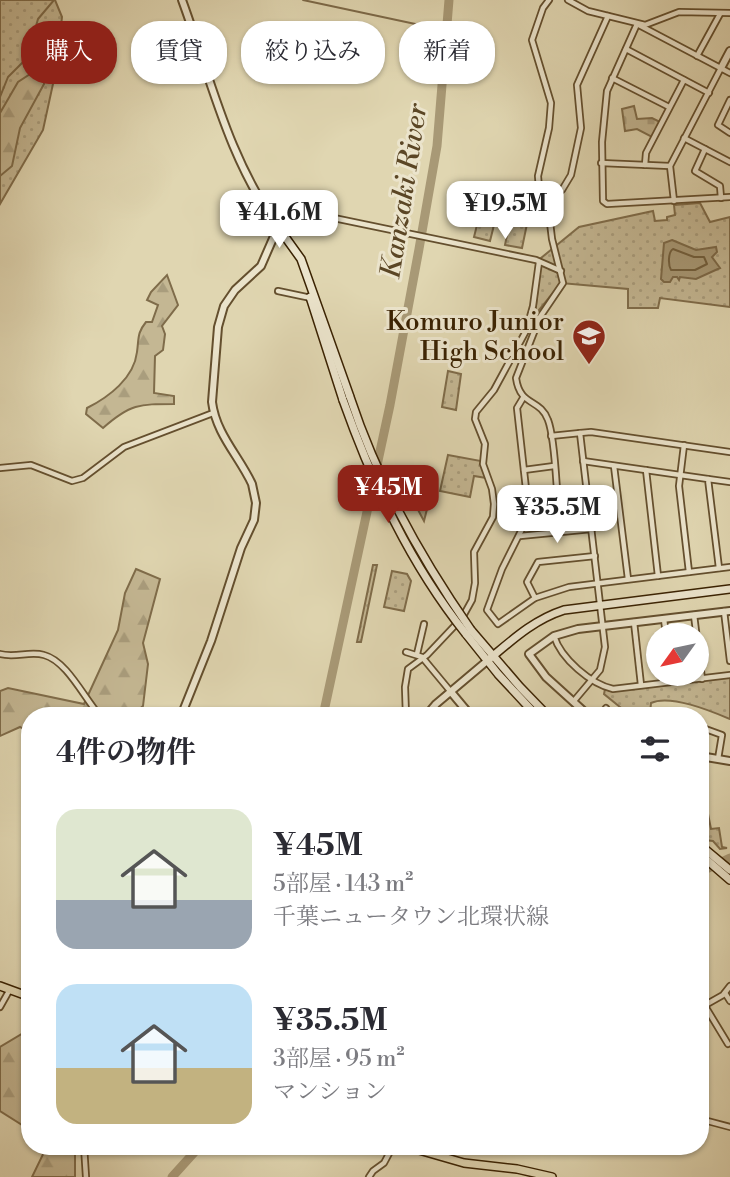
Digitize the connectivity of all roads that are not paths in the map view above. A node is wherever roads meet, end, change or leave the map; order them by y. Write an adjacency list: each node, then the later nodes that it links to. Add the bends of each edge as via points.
1 (182, 0): 29 (street, via 230,139 257,198)
2 (549, 0): 28 (street, via 532,40 551,103 538,176)
3 (568, 0): 6 (street)
4 (720, 13): 5 (street); 7 (street, via 679,12 650,24); 10 (street)
5 (730, 13)
6 (608, 16): 7 (street); 28 (street, via 577,85 581,128 571,175)
7 (637, 24): 8 (street); 10 (street)
8 (625, 49): 13 (street); 14 (street)
9 (730, 51): 11 (street)
10 (698, 56): 11 (street)
11 (721, 68): 12 (street); 15 (street)
12 (730, 73)
13 (612, 78): 17 (street); 22 (street)
14 (684, 80): 15 (street); 17 (street)
15 (709, 93): 19 (street)
16 (730, 102): 18 (street, via 718,125)
17 (669, 107): 23 (street, via 646,153)
18 (730, 133)
19 (684, 138): 20 (street); 24 (street)
20 (705, 149): 21 (street); 26 (street, via 695,171 720,186)
21 (730, 162)
22 (601, 163): 23 (street); 27 (street, via 604,203)
23 (645, 165): 24 (street)
24 (670, 166): 27 (street)
25 (730, 197): 26 (street)
26 (721, 198): 27 (street)
27 (674, 201)
28 (547, 202): 32 (street)
29 (278, 227): 30 (main road); 31 (street, via 305,212); 37 (street, via 261,266 223,306)
30 (301, 259): 34 (main road); 35 (main road)
31 (539, 262): 32 (street); 77 (street, via 526,331 494,390 476,412 494,504 493,517 474,552 472,600 462,618)
32 (559, 267): 36 (street, via 562,287 540,317 516,378)
33 (278, 291): 34 (street)
34 (311, 298): 35 (main road)
35 (346, 398): 78 (main road, bridge, via 362,453 391,517 422,571)
36 (523, 398): 39 (street, via 544,412); 46 (street, via 517,408)
37 (213, 413): 45 (street, via 124,447 83,478 72,481 31,466); 88 (street, via 252,484 256,512)
38 (580, 433): 39 (street); 40 (street); 42 (street)
39 (551, 436): 43 (street)
40 (684, 445): 41 (street); 48 (street)
41 (730, 452)
42 (583, 461): 44 (street); 51 (street)
43 (554, 466): 46 (street); 52 (street)
44 (614, 466): 47 (street); 61 (street)
45 (0, 468)
46 (524, 470): 53 (street)
47 (646, 470): 48 (street); 60 (street)
48 (679, 475): 49 (street); 59 (street)
49 (708, 479): 50 (street); 58 (street)
50 (730, 482)
51 (588, 500): 52 (street); 54 (street)
52 (558, 503): 53 (street)
53 (528, 507): 55 (street)
54 (592, 528): 55 (street); 56 (street)
55 (520, 536): 64 (street, via 487,610 498,624)
56 (595, 556): 62 (street); 64 (street, via 538,562 527,582)
57 (730, 567): 58 (street)
58 (719, 568): 59 (street)
59 (689, 572): 60 (street)
60 (658, 576): 61 (street)
61 (628, 579): 62 (street)
62 (598, 583): 64 (street); 65 (street)
63 (730, 589): 65 (main road)
64 (535, 598)
65 (601, 604): 73 (street); 78 (main road, via 541,619)
66 (727, 611): 67 (street); 79 (street)
67 (694, 615): 68 (street); 71 (street)
68 (664, 619): 69 (street); 70 (street)
69 (634, 622): 73 (street); 83 (street)
70 (664, 623)
71 (695, 623)
72 (424, 625): 77 (street)
73 (603, 626): 74 (street); 82 (street, via 604,660)
74 (554, 636): 82 (street, via 564,655); 86 (street, via 529,654)
75 (406, 652): 77 (street)
76 (0, 654): 87 (street, via 51,657 65,668)
77 (420, 656): 85 (street); 89 (street, via 407,671)
78 (490, 659): 85 (street); 92 (main road); 93 (main road)
79 (730, 661)
80 (730, 675): 81 (street)
81 (709, 678)
82 (592, 680): 83 (street, via 613,689); 86 (street)
83 (641, 685): 84 (street)
84 (646, 685)
85 (451, 692): 90 (street); 91 (street)
86 (573, 702): 94 (street)
87 (93, 707)
88 (185, 707)
89 (406, 707)
90 (434, 707)
91 (464, 707)
92 (530, 707)
93 (539, 707)
94 (579, 707)
95 (709, 730): 97 (street, via 722,735)
96 (709, 758): 97 (street)
97 (718, 760): 98 (street)
98 (730, 761)
99 (709, 859): 100 (main road)
100 (726, 870): 101 (main road)
101 (730, 880)
102 (0, 986): 104 (main road)
103 (730, 986): 105 (street)
104 (9, 991): 106 (main road); 109 (street)
105 (725, 993): 107 (street); 108 (street)
106 (21, 995)
107 (730, 1001)
108 (709, 1003)
109 (0, 1007)
110 (709, 1017): 111 (street)
111 (728, 1044)
112 (709, 1121): 113 (street)
113 (730, 1127)
114 (85, 1155): 118 (street)
115 (388, 1155): 119 (street)
116 (436, 1155): 117 (main road)
117 (519, 1173): 120 (main road)
118 (86, 1177)
119 (369, 1177)
120 (552, 1177)

